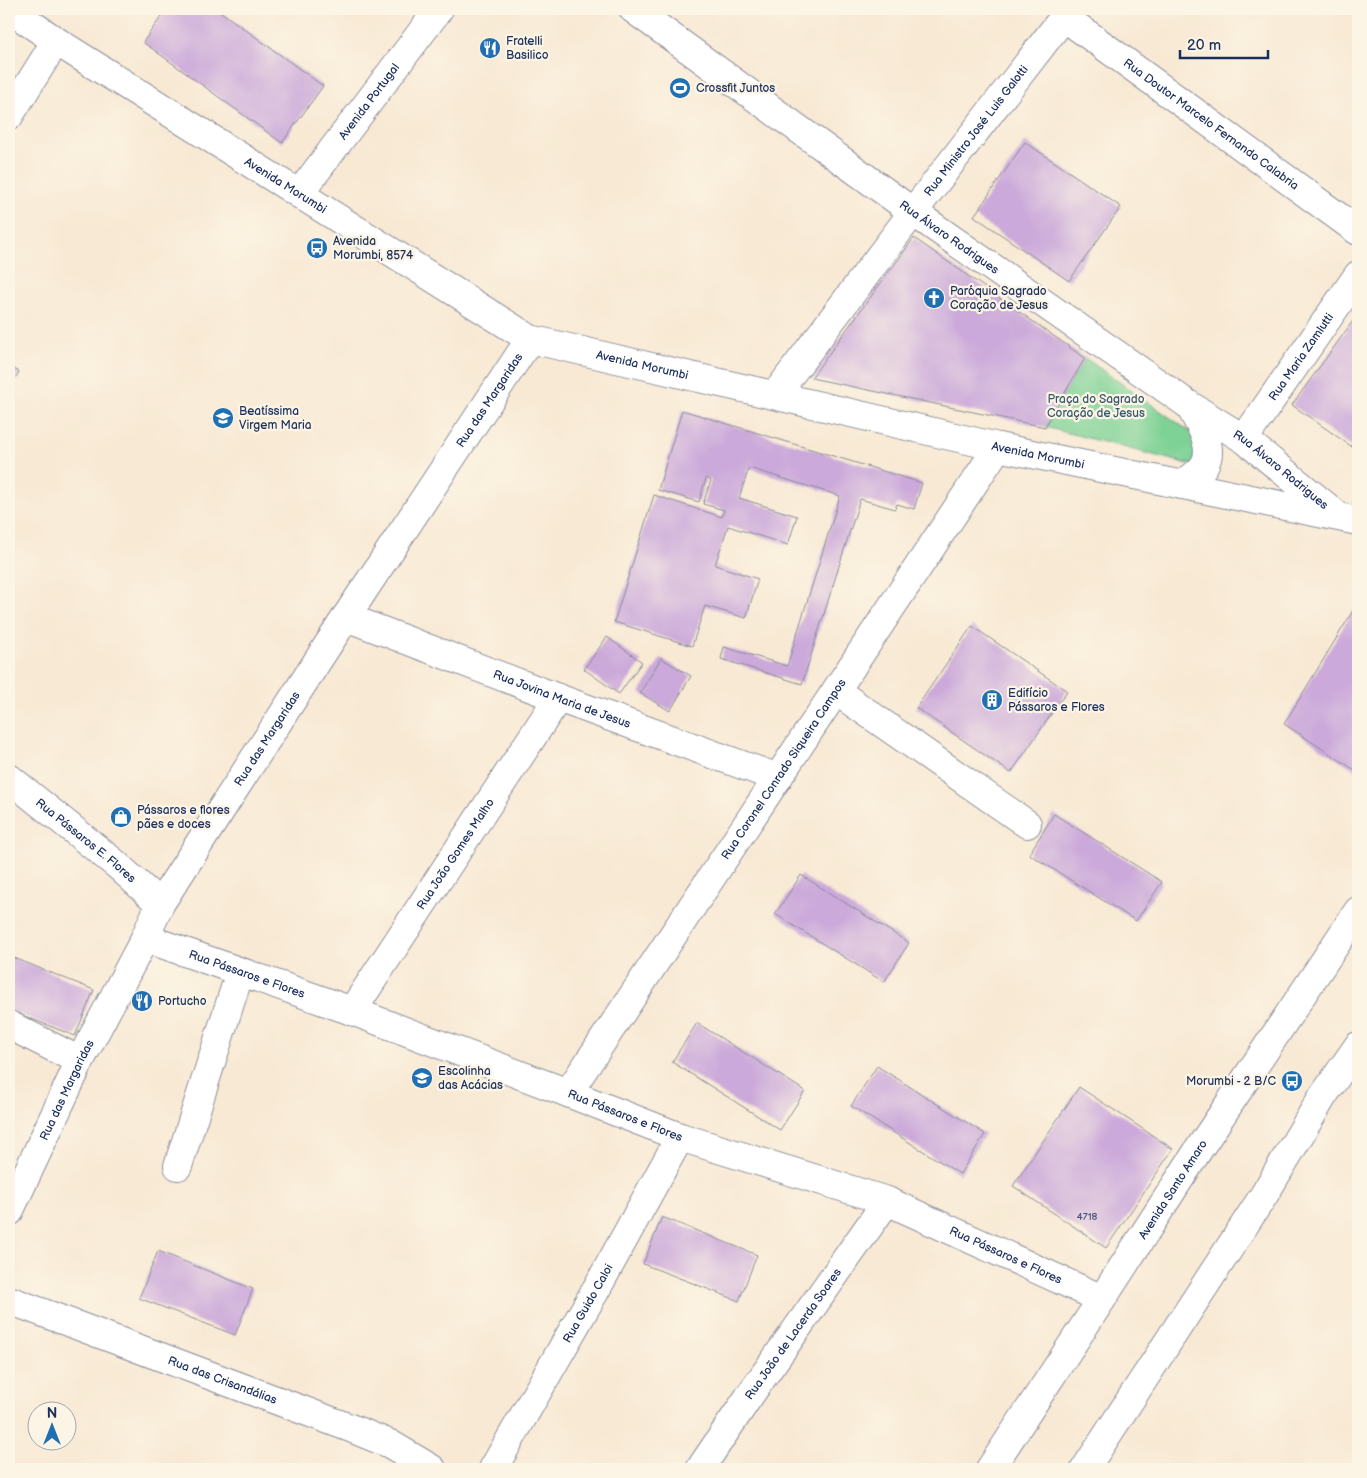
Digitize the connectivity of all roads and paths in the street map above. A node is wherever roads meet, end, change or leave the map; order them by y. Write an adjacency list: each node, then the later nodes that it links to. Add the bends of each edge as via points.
1 (9, 9): 5 (street, Avenida Morumbi)
2 (439, 9): 7 (street, Avenida Portugal)
3 (634, 9): 8 (street, Rua Álvaro Rodrigues)
4 (1067, 13): 8 (street, Rua Ministro José Luis Galotti); 9 (street, Rua Doutor Marcelo Fernando Calabria)
5 (56, 41): 6 (street); 7 (street, Avenida Morumbi)
6 (9, 116)
7 (299, 194): 11 (street, Avenida Morumbi)
8 (913, 212): 12 (street, Rua Ministro José Luis Galotti); 13 (street, Rua Álvaro Rodrigues)
9 (1358, 231)
10 (1358, 275): 14 (street, Rua Maria Zamlutti)
11 (530, 339): 12 (street, Avenida Morumbi); 18 (street, Rua das Margaridas)
12 (774, 395): 15 (street, Avenida Morumbi)
13 (1189, 405): 14 (street, Rua Álvaro Rodrigues); 16 (street, via 1206,440 1208,454 1204,466)
14 (1244, 439): 17 (street, Rua Álvaro Rodrigues)
15 (998, 447): 16 (street, Avenida Morumbi); 19 (street, Rua Coronel Conrado Siqueira Campos)
16 (1182, 485): 17 (street, Avenida Morumbi)
17 (1349, 519)
18 (346, 617): 20 (street, Rua Jovina Maria de Jesus); 24 (street, Rua das Margaridas)
19 (836, 691): 22 (street, Rua Coronel Conrado Siqueira Campos); 23 (street)
20 (558, 698): 22 (street, Rua Jovina Maria de Jesus); 28 (street, Rua João Gomes Malho)
21 (9, 778): 24 (street, Rua Pássaros E. Flores)
22 (778, 778): 32 (street, Rua Coronel Conrado Siqueira Campos)
23 (1027, 824)
24 (160, 904): 26 (street, Rua das Margaridas)
25 (1358, 912): 37 (street, Avenida Santo Amaro)
26 (145, 938): 27 (street, Rua Pássaros e Flores); 31 (street, Rua das Margaridas)
27 (240, 972): 28 (street, Rua Pássaros e Flores); 34 (street)
28 (352, 1011): 32 (street, Rua Pássaros e Flores)
29 (9, 1025): 31 (street)
30 (1358, 1046): 43 (street)
31 (80, 1061): 36 (street, Rua das Margaridas)
32 (568, 1093): 33 (street, Rua Pássaros e Flores)
33 (680, 1137): 35 (street, Rua Pássaros e Flores); 40 (street, Rua Guido Caloi)
34 (178, 1166)
35 (887, 1201): 37 (street, Rua Pássaros e Flores); 41 (street, Rua João de Lacerda Soares)
36 (9, 1212)
37 (1102, 1299): 42 (street, Avenida Santo Amaro)
38 (9, 1300): 39 (street, Rua das Crisandálias, via 353,1429 390,1444)
39 (432, 1469)
40 (494, 1469)
41 (700, 1469)
42 (990, 1469)
43 (1085, 1469)

